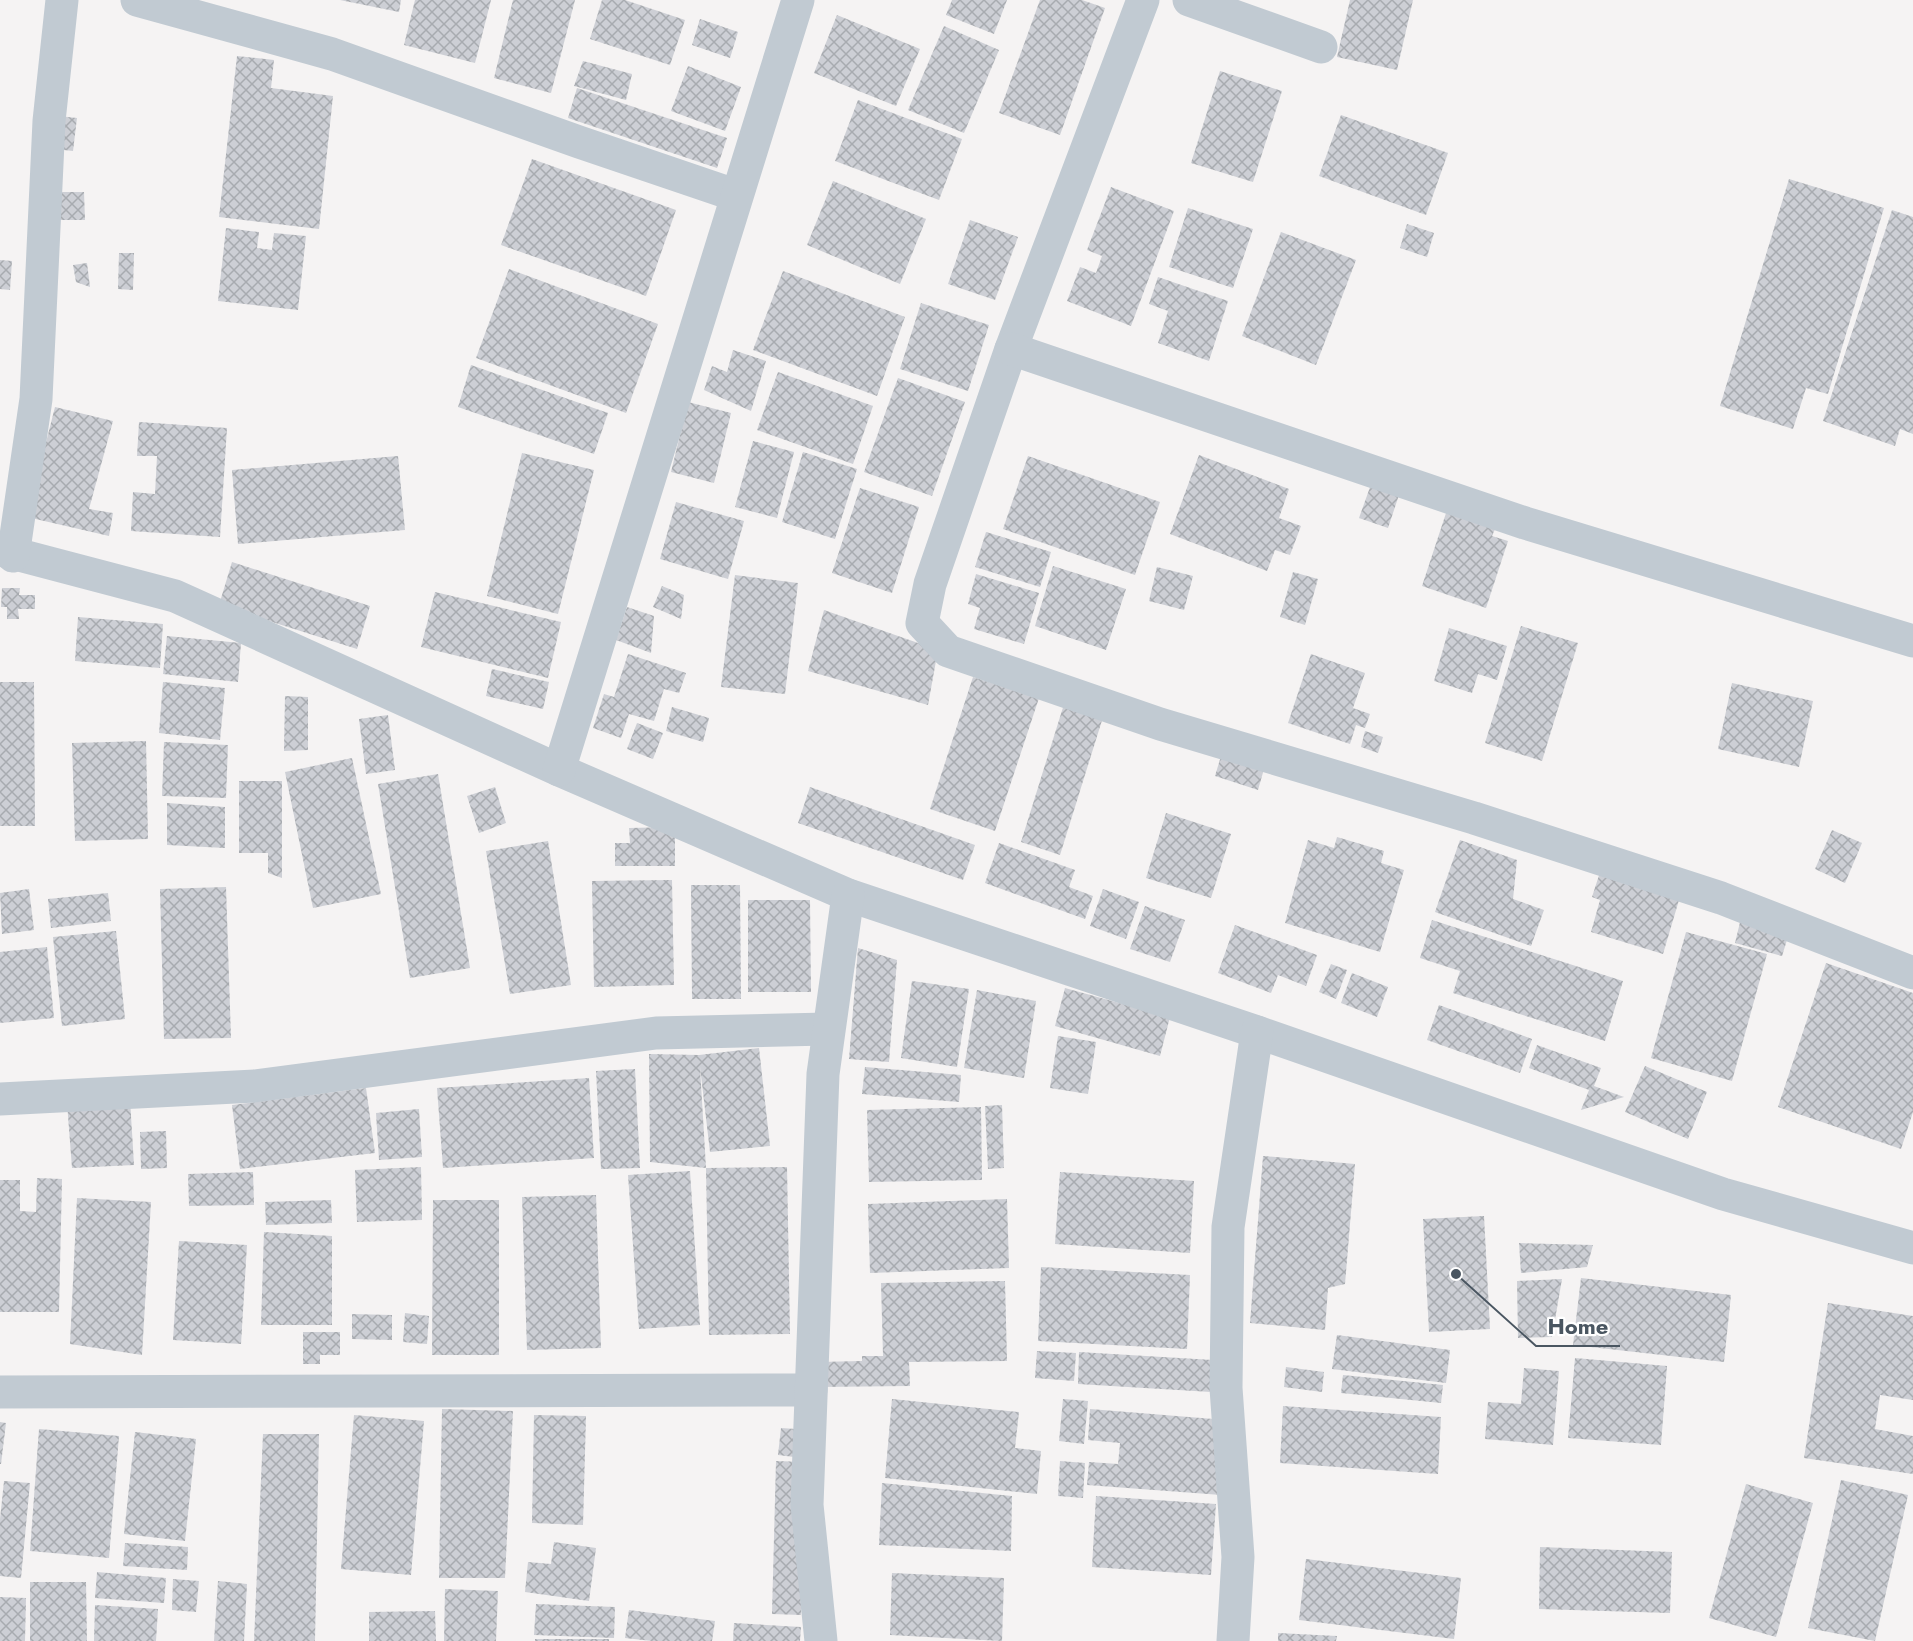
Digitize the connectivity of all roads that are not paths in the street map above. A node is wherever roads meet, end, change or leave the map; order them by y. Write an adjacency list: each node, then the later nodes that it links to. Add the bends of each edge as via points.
1 (62, 0): 9 (street, via 49,121 36,399)
2 (137, 0): 7 (street, via 332,54)
3 (798, 0): 7 (street)
4 (1143, 0): 8 (street)
5 (1189, 0): 6 (street)
6 (1321, 46)
7 (735, 195): 11 (street)
8 (1011, 349): 10 (street, via 1525,524); 13 (street, via 930,584 922,623 948,651 1160,724 1474,818 1721,898)
9 (7, 553): 11 (street, via 175,596)
10 (1913, 641)
11 (559, 770): 12 (street)
12 (848, 895): 14 (street); 15 (street)
13 (1913, 973)
14 (828, 1029): 16 (street, via 656,1033 255,1086); 18 (street, via 822,1074)
15 (1257, 1032): 17 (street, via 1723,1194); 21 (street, via 1228,1227 1226,1388 1238,1557)
16 (0, 1099)
17 (1913, 1248)
18 (811, 1390): 19 (street); 20 (street, via 807,1505)
19 (0, 1392)
20 (821, 1641)
21 (1233, 1641)

